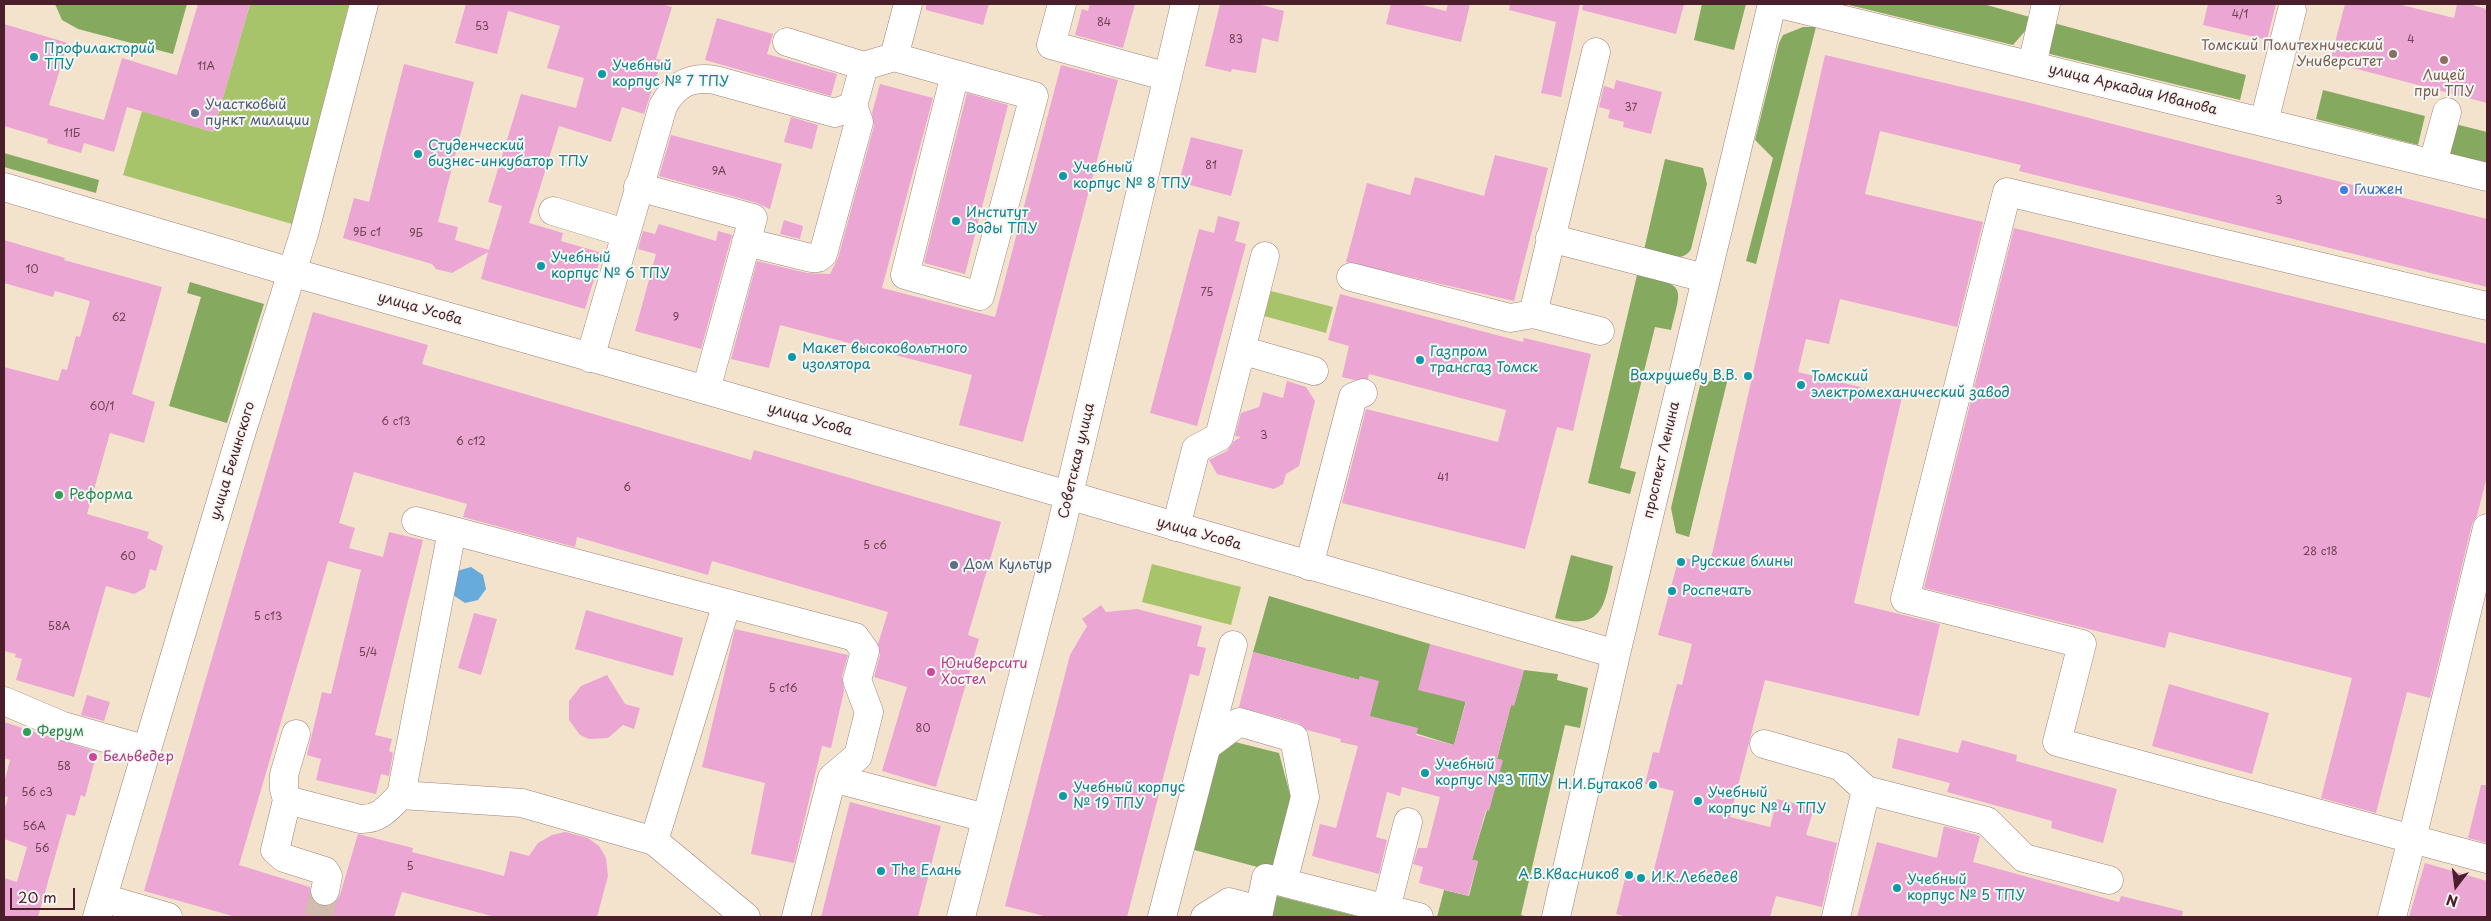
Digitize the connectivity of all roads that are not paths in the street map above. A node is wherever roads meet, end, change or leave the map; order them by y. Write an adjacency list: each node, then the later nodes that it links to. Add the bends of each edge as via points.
1 (364, 4): 28 (main road, улица Белинского, via 304,234)
2 (908, 4): 11 (main road)
3 (1062, 4): 15 (main road, via 1051,45)
4 (1186, 4): 15 (main road, Советская улица)
5 (1772, 4): 30 (main road, проспект Ленина)
6 (1779, 4): 12 (main road, улица Аркадия Иванова)
7 (2046, 4): 12 (main road)
8 (2292, 10): 18 (main road)
9 (787, 42): 13 (main road)
10 (1596, 52): 25 (main road)
11 (894, 57): 13 (main road); 14 (main road)
12 (2032, 65): 18 (main road, улица Аркадия Иванова)
13 (864, 66): 16 (main road)
14 (955, 74): 14 (main road, via 905,275 980,296 1034,96)
15 (1168, 77): 39 (main road, Советская улица)
16 (853, 106): 22 (main road, via 835,113 715,80 690,80 674,90 663,106); 26 (main road, via 859,122 823,254 811,258)
17 (2447, 112): 19 (main road)
18 (2264, 122): 19 (main road, улица Аркадия Иванова)
19 (2433, 164): 20 (main road, улица Аркадия Иванова)
20 (2487, 177)
21 (4, 187): 28 (main road, улица Усова)
22 (638, 187): 24 (main road); 26 (main road, via 753,218)
23 (553, 211): 24 (main road)
24 (625, 233): 35 (main road)
25 (1550, 238): 30 (main road); 32 (main road)
26 (746, 242): 37 (main road)
27 (1266, 256): 34 (main road)
28 (291, 272): 35 (main road, улица Усова); 52 (main road, улица Белинского)
29 (1350, 277): 32 (main road, via 1510,318)
30 (1705, 278): 47 (main road, проспект Ленина)
31 (2487, 306): 59 (main road, via 2007,192 1905,598 2082,644 2057,742)
32 (1533, 314): 33 (main road)
33 (1600, 331)
34 (1241, 350): 36 (main road); 41 (main road, via 1219,437 1196,449)
35 (590, 358): 37 (main road, улица Усова)
36 (1314, 371)
37 (706, 390): 39 (main road, улица Усова)
38 (1363, 392): 44 (main road, via 1353,397)
39 (1069, 496): 41 (main road, улица Усова); 57 (main road, Советская улица)
40 (416, 521): 43 (main road)
41 (1176, 527): 44 (main road, улица Усова)
42 (2487, 528): 59 (main road)
43 (452, 531): 45 (main road); 55 (main road)
44 (1309, 566): 47 (main road, улица Усова)
45 (727, 603): 53 (main road, via 855,637 865,651 857,680 869,712 858,756); 60 (main road)
46 (1233, 645): 51 (main road)
47 (1616, 654): 75 (main road, проспект Ленина)
48 (4, 701): 52 (main road, via 63,726)
49 (296, 734): 56 (main road, via 284,776)
50 (1764, 744): 54 (main road, via 1840,766)
51 (1207, 746): 63 (main road, via 1239,722 1294,738 1305,797); 72 (main road)
52 (147, 750): 65 (main road, улица Белинского)
53 (832, 778): 57 (main road); 70 (main road)
54 (1866, 790): 62 (main road, via 1987,821 2024,858); 76 (main road)
55 (402, 795): 56 (main road, via 380,816 370,819); 60 (main road, via 522,803)
56 (287, 800): 64 (main road, via 275,850 284,858 325,871 328,876)
57 (986, 818): 71 (main road, Советская улица)
58 (1408, 822): 66 (main road)
59 (2412, 838): 61 (main road); 77 (main road)
60 (654, 842): 69 (main road)
61 (2487, 859)
62 (2108, 880)
63 (1283, 882): 66 (main road); 67 (main road, via 1266,878)
64 (325, 891)
65 (100, 907): 68 (main road)
66 (1386, 909): 74 (main road)
67 (1258, 914): 73 (main road, via 1229,902)
68 (168, 917)
69 (746, 917)
70 (796, 917)
71 (961, 917)
72 (1162, 917)
73 (1205, 917)
74 (1418, 917)
75 (1557, 917)
76 (1836, 917)
77 (2392, 917)

